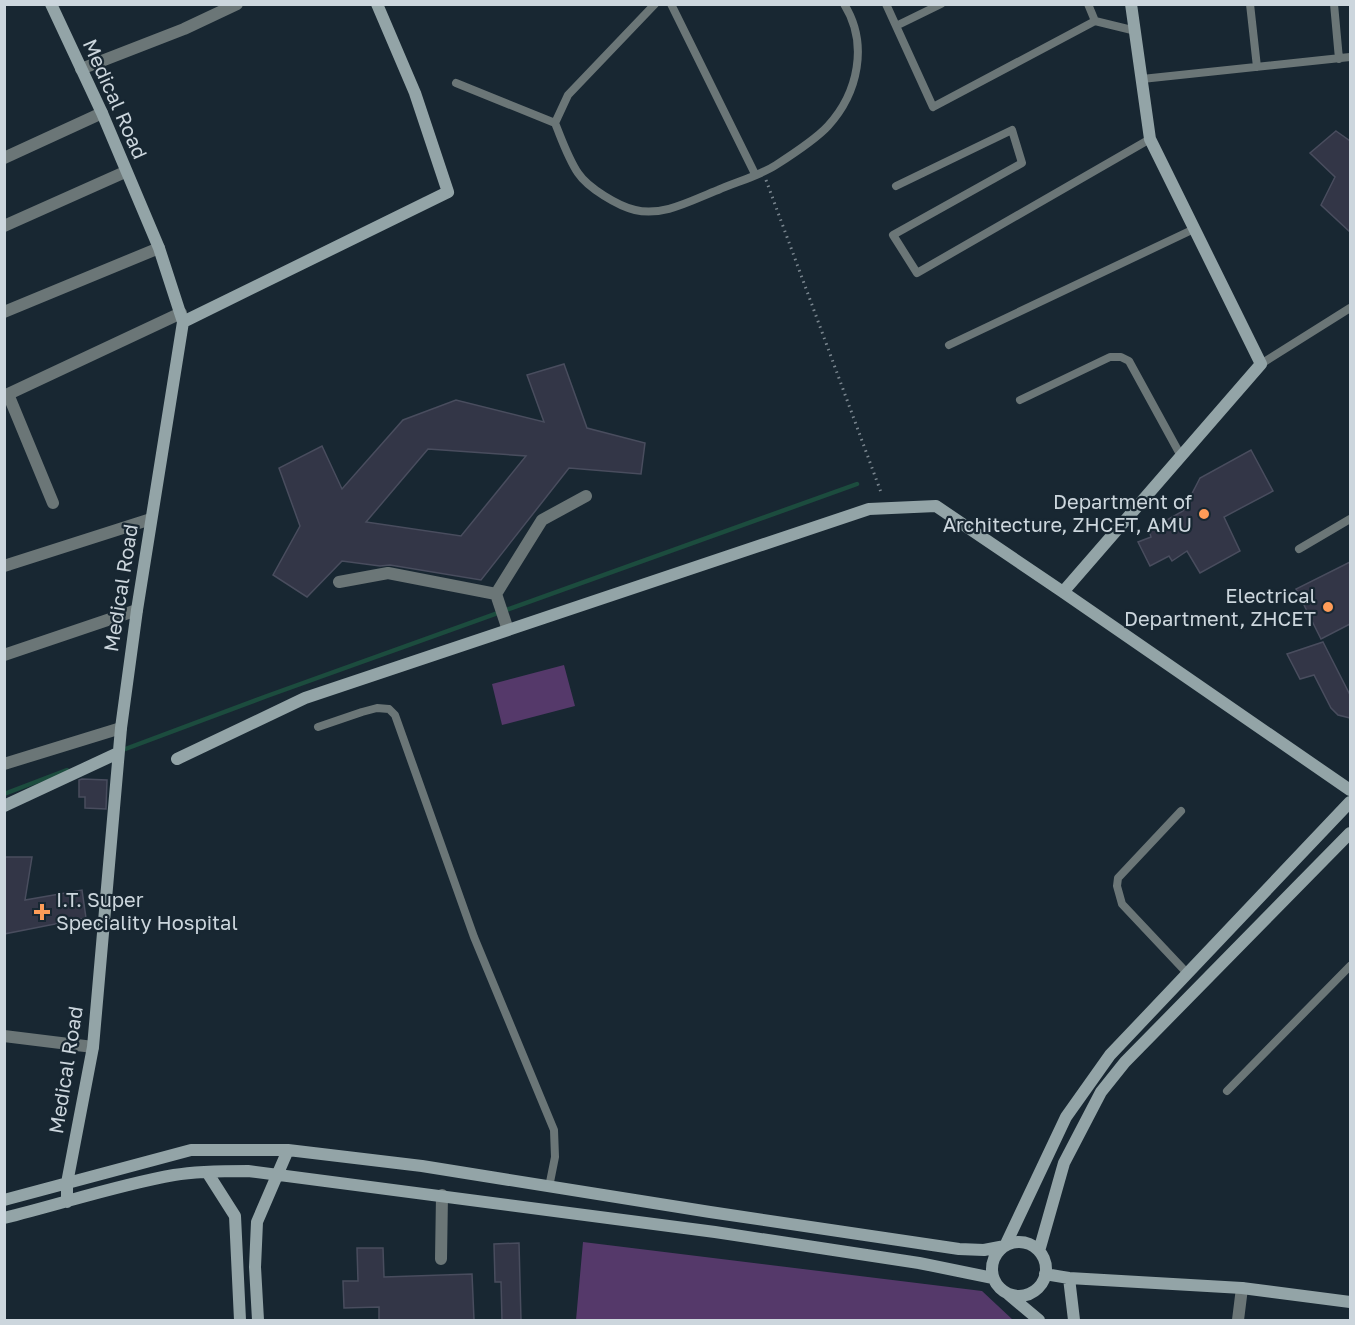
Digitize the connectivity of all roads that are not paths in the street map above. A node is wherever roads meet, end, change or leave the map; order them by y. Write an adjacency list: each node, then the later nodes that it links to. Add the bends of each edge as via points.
1 (51, 4): 19 (street, Medical Road)
2 (237, 4): 19 (street)
3 (377, 4): 34 (street, via 415,93 448,192)
4 (655, 4): 23 (lane, via 568,95)
5 (671, 4): 27 (lane)
6 (844, 4): 27 (lane, via 858,42 857,70 848,98 827,127 775,166)
7 (886, 4): 14 (lane)
8 (941, 4): 14 (lane)
9 (1088, 4): 13 (lane)
10 (1131, 4): 15 (street)
11 (1250, 4): 18 (lane)
12 (1335, 4): 17 (lane)
13 (1095, 21): 14 (lane, via 933,107); 15 (lane)
14 (896, 26)
15 (1136, 31): 20 (street)
16 (1350, 57): 17 (lane)
17 (1339, 59): 18 (lane)
18 (1257, 67): 20 (lane)
19 (81, 69): 22 (street, Medical Road)
20 (1142, 79): 24 (street)
21 (456, 83): 23 (lane)
22 (102, 113): 25 (street); 26 (street, Medical Road)
23 (555, 123): 27 (lane, via 579,175 599,192 635,210 659,211 682,205)
24 (1150, 139): 28 (lane, via 917,273 893,235 1022,163 1012,130); 30 (street)
25 (4, 158)
26 (125, 172): 29 (street); 31 (street, Medical Road)
27 (759, 172)
28 (896, 186)
29 (4, 226)
30 (1194, 229): 35 (lane); 36 (street)
31 (159, 248): 33 (street); 34 (street, Medical Road)
32 (1350, 308): 36 (lane)
33 (4, 312)
34 (182, 318): 37 (street); 42 (street, Medical Road)
35 (949, 345)
36 (1261, 364): 39 (street)
37 (6, 395): 41 (street)
38 (1020, 400): 39 (lane, via 1110,357 1121,357 1129,361)
39 (1181, 456): 47 (street)
40 (586, 496): 48 (street, via 542,520)
41 (52, 502)
42 (151, 519): 45 (street); 49 (street, Medical Road)
43 (1350, 519): 44 (lane)
44 (1299, 549)
45 (4, 566)
46 (339, 582): 48 (street, via 388,573)
47 (1063, 592): 50 (street, via 936,506 869,509); 57 (street)
48 (496, 594): 50 (street)
49 (137, 610): 51 (street); 53 (street, Medical Road)
50 (508, 630): 55 (street, via 305,698)
51 (4, 655)
52 (318, 727): 71 (lane, via 377,708 389,709 395,715 474,937 554,1130 555,1157)
53 (121, 728): 54 (street, Medical Road); 56 (street)
54 (118, 753): 59 (street); 65 (street, Medical Road)
55 (177, 759)
56 (4, 764)
57 (1350, 790)
58 (1350, 802): 63 (street)
59 (4, 806)
60 (1181, 811): 63 (lane, via 1118,878 1117,886 1122,904)
61 (1350, 833): 79 (street, via 1125,1062 1101,1092 1064,1163)
62 (1350, 966): 66 (lane)
63 (1187, 973): 77 (street, via 1110,1054 1083,1091 1066,1117)
64 (4, 1036): 65 (street)
65 (93, 1047): 70 (street, Medical Road)
66 (1227, 1091)
67 (288, 1150): 69 (street); 70 (street, via 191,1150); 71 (street)
68 (207, 1172): 69 (street); 74 (street, via 175,1175); 87 (street, via 235,1216)
69 (277, 1175): 72 (street); 88 (street, via 258,1222)
70 (67, 1183): 73 (street); 74 (street, Medical Road)
71 (549, 1187): 76 (street)
72 (442, 1195): 78 (street); 80 (street)
73 (4, 1200)
74 (67, 1202): 75 (street)
75 (4, 1218)
76 (832, 1230): 77 (street, via 959,1249); 78 (street)
77 (1005, 1246): 79 (street, via 1027,1243); 82 (street, via 994,1258)
78 (829, 1249): 82 (street)
79 (1039, 1251): 81 (street)
80 (441, 1259)
81 (1046, 1274): 83 (street); 85 (street, via 1030,1294)
82 (993, 1278): 85 (street)
83 (1069, 1278): 84 (street); 90 (street)
84 (1242, 1288): 86 (street); 91 (street)
85 (1007, 1293): 89 (street)
86 (1350, 1302)
87 (240, 1320)
88 (258, 1320)
89 (1039, 1320)
90 (1074, 1320)
91 (1238, 1320)

